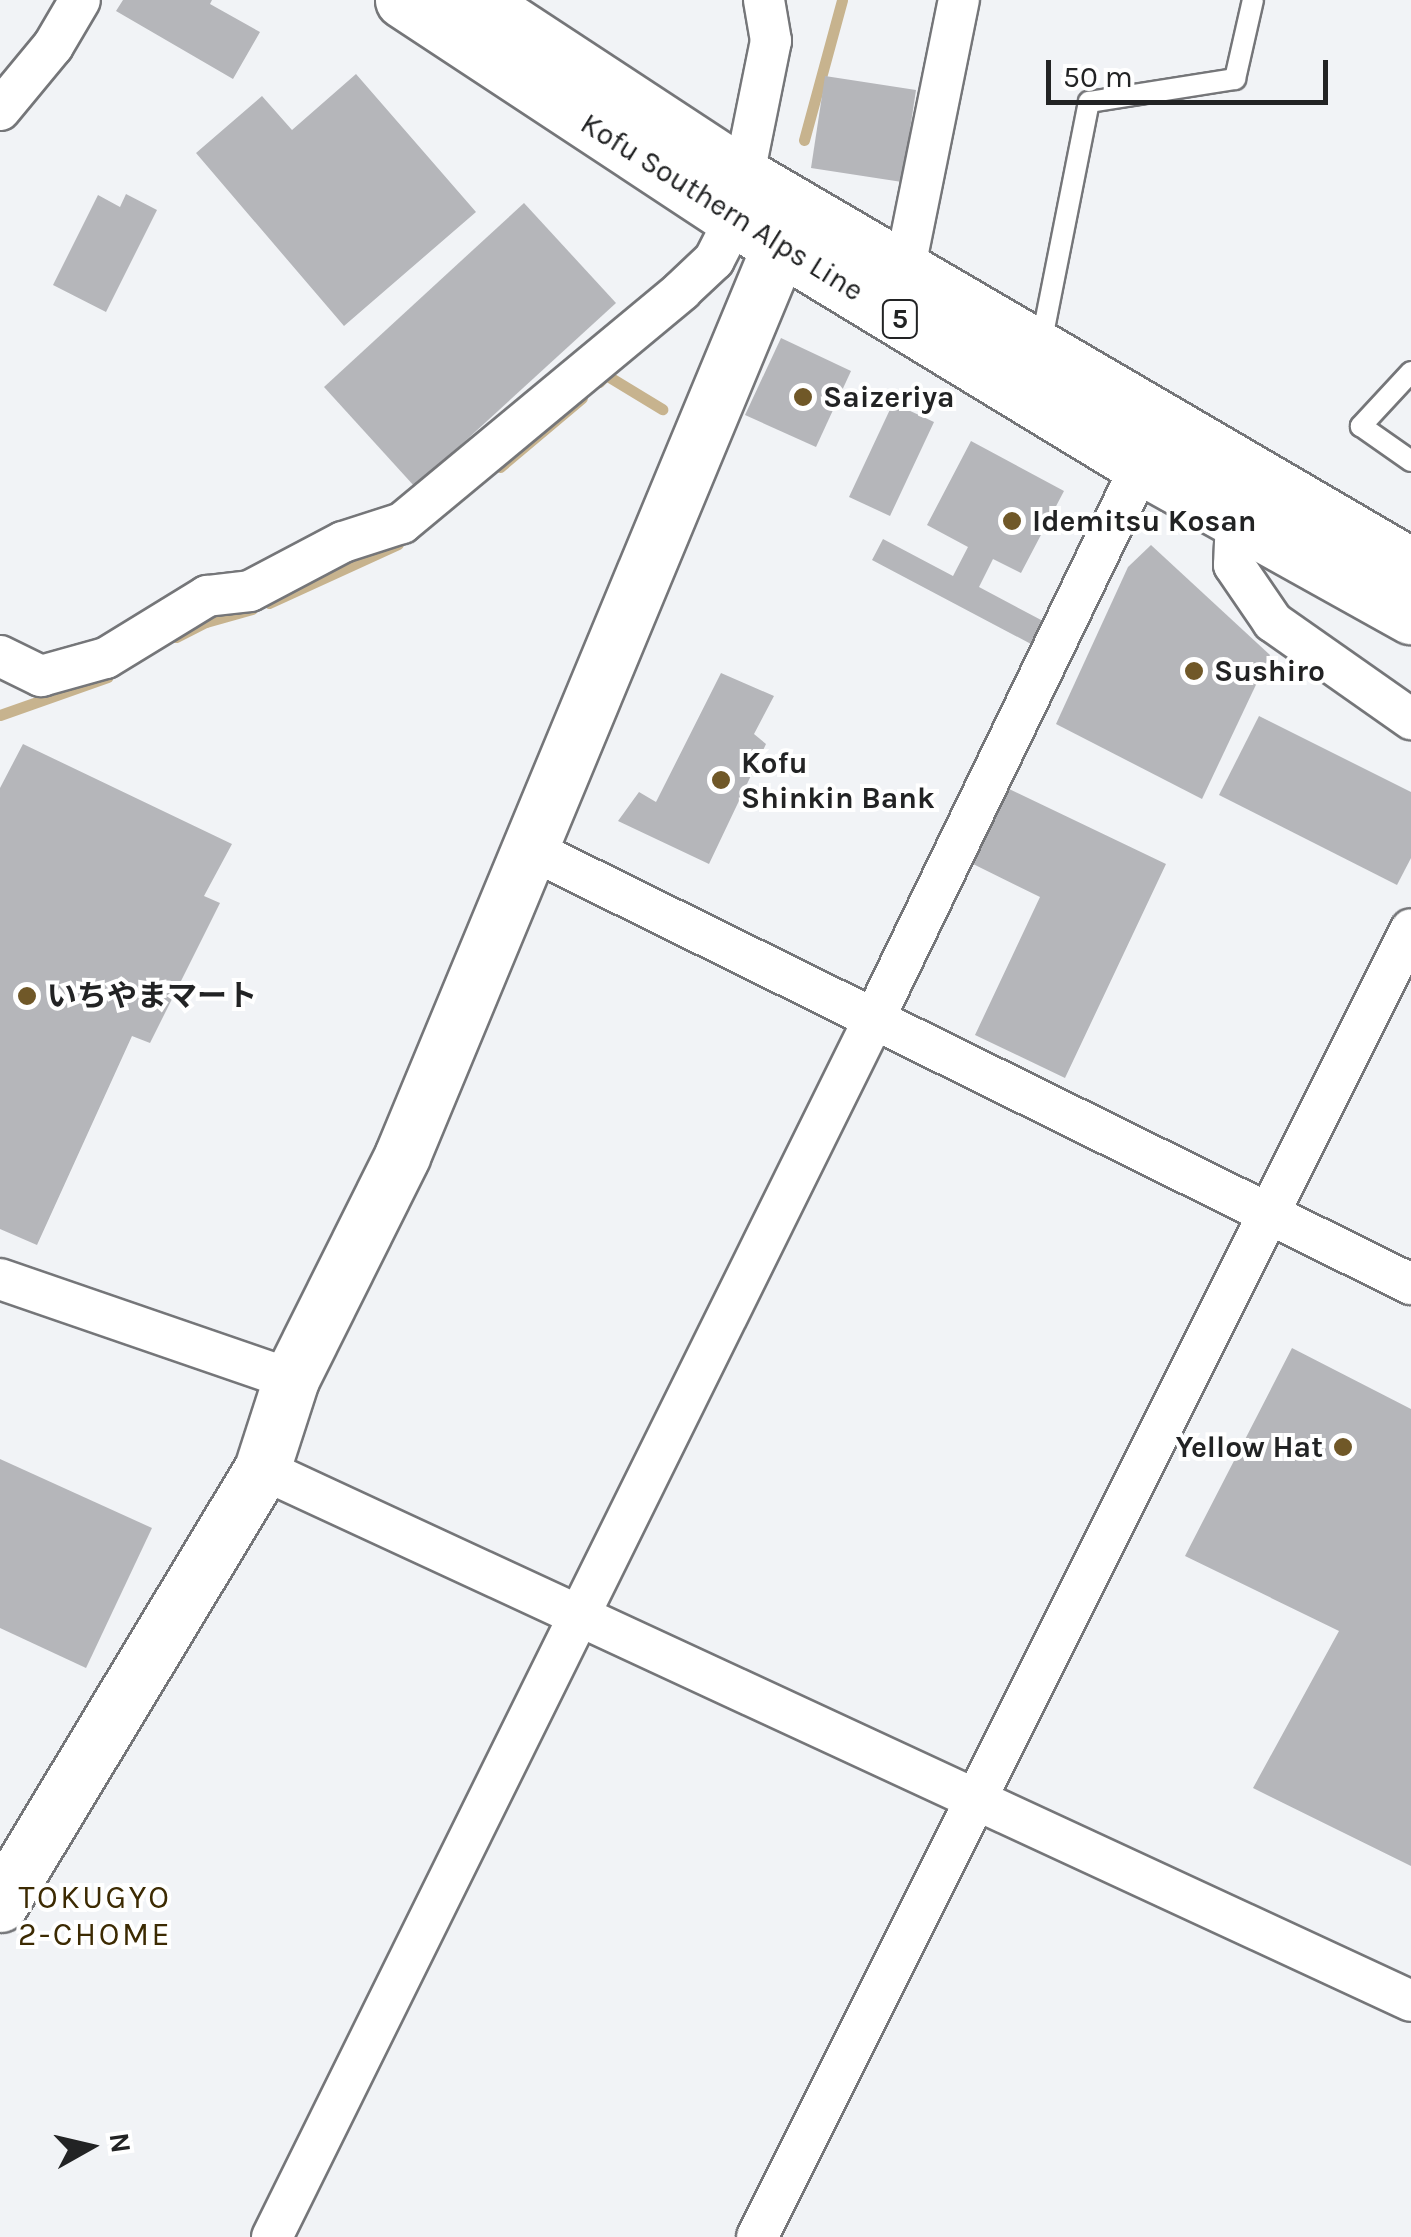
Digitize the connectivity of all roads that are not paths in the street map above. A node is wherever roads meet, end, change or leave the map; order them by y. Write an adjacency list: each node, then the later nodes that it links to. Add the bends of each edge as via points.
1 (80, 0): 7 (street, via 53,46)
2 (402, 0): 8 (main road, Kofu Southern Alps Line / 5)
3 (476, 0): 8 (main road, Kofu Southern Alps Line / 5)
4 (764, 0): 8 (street, via 771,41)
5 (960, 0): 10 (street)
6 (1252, 0): 11 (lane, via 1235,79 1089,102)
7 (0, 110)
8 (740, 197): 9 (main road, Kofu Southern Alps Line / 5); 18 (street, via 714,260 402,522 343,542 250,591 208,596 106,658 41,676)
9 (789, 227): 10 (main road, Kofu Southern Alps Line / 5); 14 (main road, Kofu Southern Alps Line / 5); 20 (main road)
10 (904, 268): 11 (main road, Kofu Southern Alps Line / 5)
11 (1040, 351): 16 (main road, Kofu Southern Alps Line / 5)
12 (1411, 372): 13 (lane, via 1360,426)
13 (1411, 461)
14 (1141, 466): 15 (main road, Kofu Southern Alps Line / 5); 22 (street)
15 (1236, 518): 17 (main road, Kofu Southern Alps Line / 5); 19 (street, via 1234,565 1272,622)
16 (1408, 558)
17 (1411, 616)
18 (0, 656)
19 (1411, 720)
20 (528, 848): 22 (street); 26 (main road, via 402,1156)
21 (1411, 929): 23 (street)
22 (874, 1019): 23 (street); 28 (street)
23 (1268, 1214): 25 (street); 29 (street)
24 (0, 1279): 26 (street)
25 (1411, 1284)
26 (291, 1379): 27 (main road)
27 (262, 1469): 28 (street); 30 (main road)
28 (580, 1615): 29 (street); 32 (street)
29 (977, 1797): 31 (street); 33 (street)
30 (0, 1904)
31 (1411, 2000)
32 (272, 2237)
33 (757, 2237)

